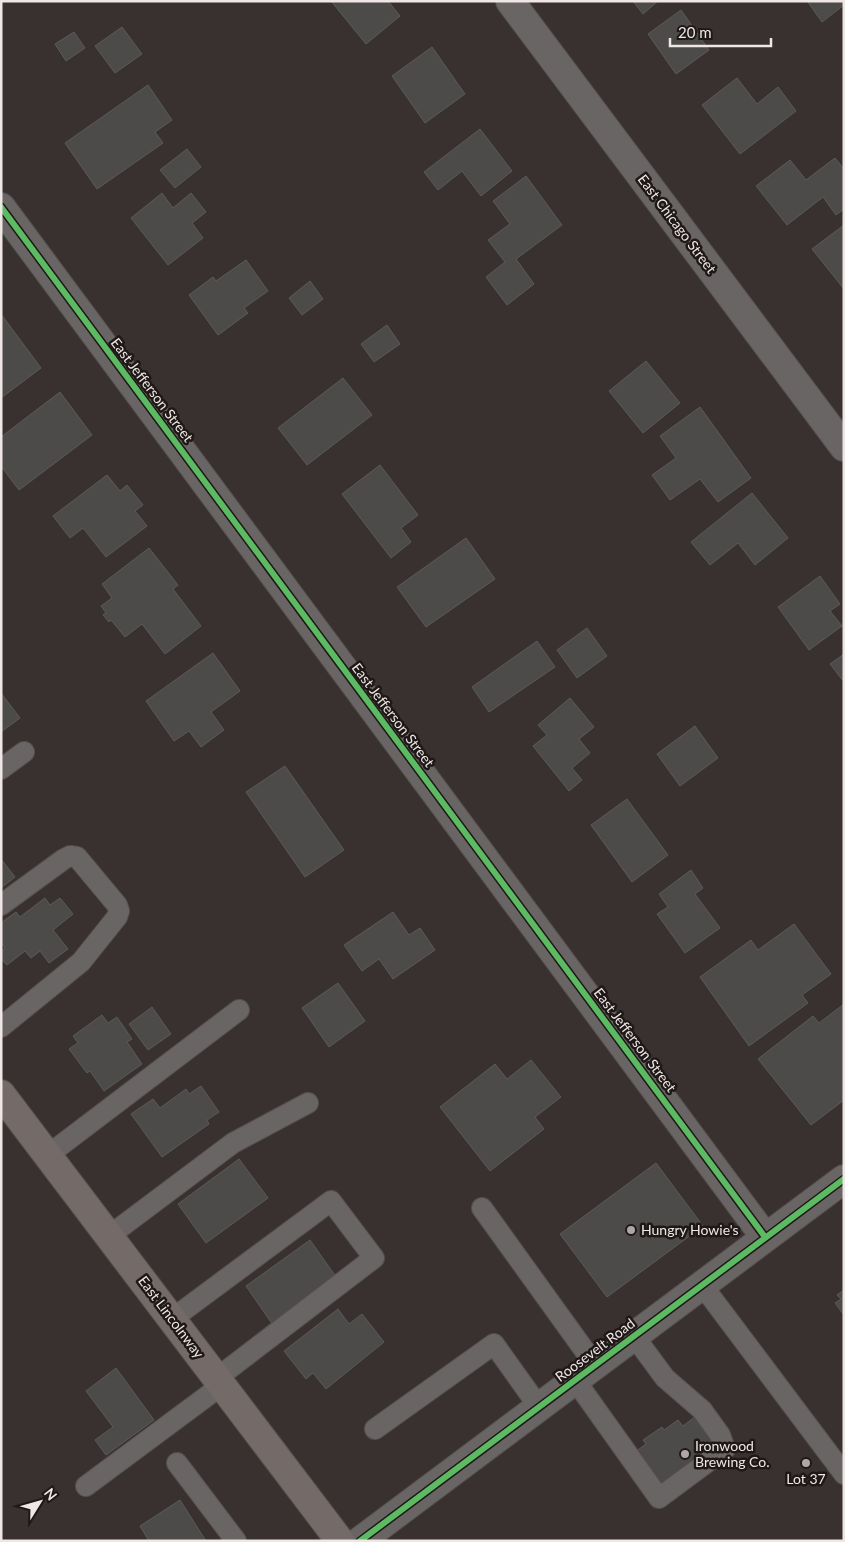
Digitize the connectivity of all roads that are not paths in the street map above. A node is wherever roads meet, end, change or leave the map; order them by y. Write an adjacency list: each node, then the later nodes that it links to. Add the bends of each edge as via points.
1 (510, 1): 3 (street, East Chicago Street)
2 (1, 207): 15 (street, East Jefferson Street)
3 (844, 447)
4 (24, 752): 5 (lane)
5 (1, 769)
6 (1, 905): 8 (lane, via 70,856 77,857 117,904 119,911 81,962)
7 (239, 1010): 11 (lane)
8 (1, 1027)
9 (1, 1094): 11 (main road, East Lincolnway)
10 (308, 1103): 14 (lane, via 233,1143)
11 (48, 1155): 14 (main road, East Lincolnway)
12 (844, 1179): 15 (street, Roosevelt Road)
13 (482, 1208): 19 (lane)
14 (109, 1236): 17 (main road, East Lincolnway)
15 (766, 1237): 16 (street, Roosevelt Road)
16 (702, 1285): 18 (street, Roosevelt Road); 24 (lane)
17 (172, 1319): 20 (main road, East Lincolnway); 20 (lane, via 331,1200 374,1258)
18 (634, 1336): 19 (street, Roosevelt Road); 19 (lane, via 665,1378 702,1410 726,1449 659,1498)
19 (585, 1372): 21 (street, Roosevelt Road)
20 (220, 1382): 25 (lane); 27 (main road, East Lincolnway)
21 (539, 1407): 22 (lane, via 494,1344); 28 (street, Roosevelt Road)
22 (375, 1429)
23 (177, 1463): 26 (lane)
24 (844, 1474)
25 (86, 1486)
26 (236, 1541)
27 (340, 1541)
28 (360, 1541)

